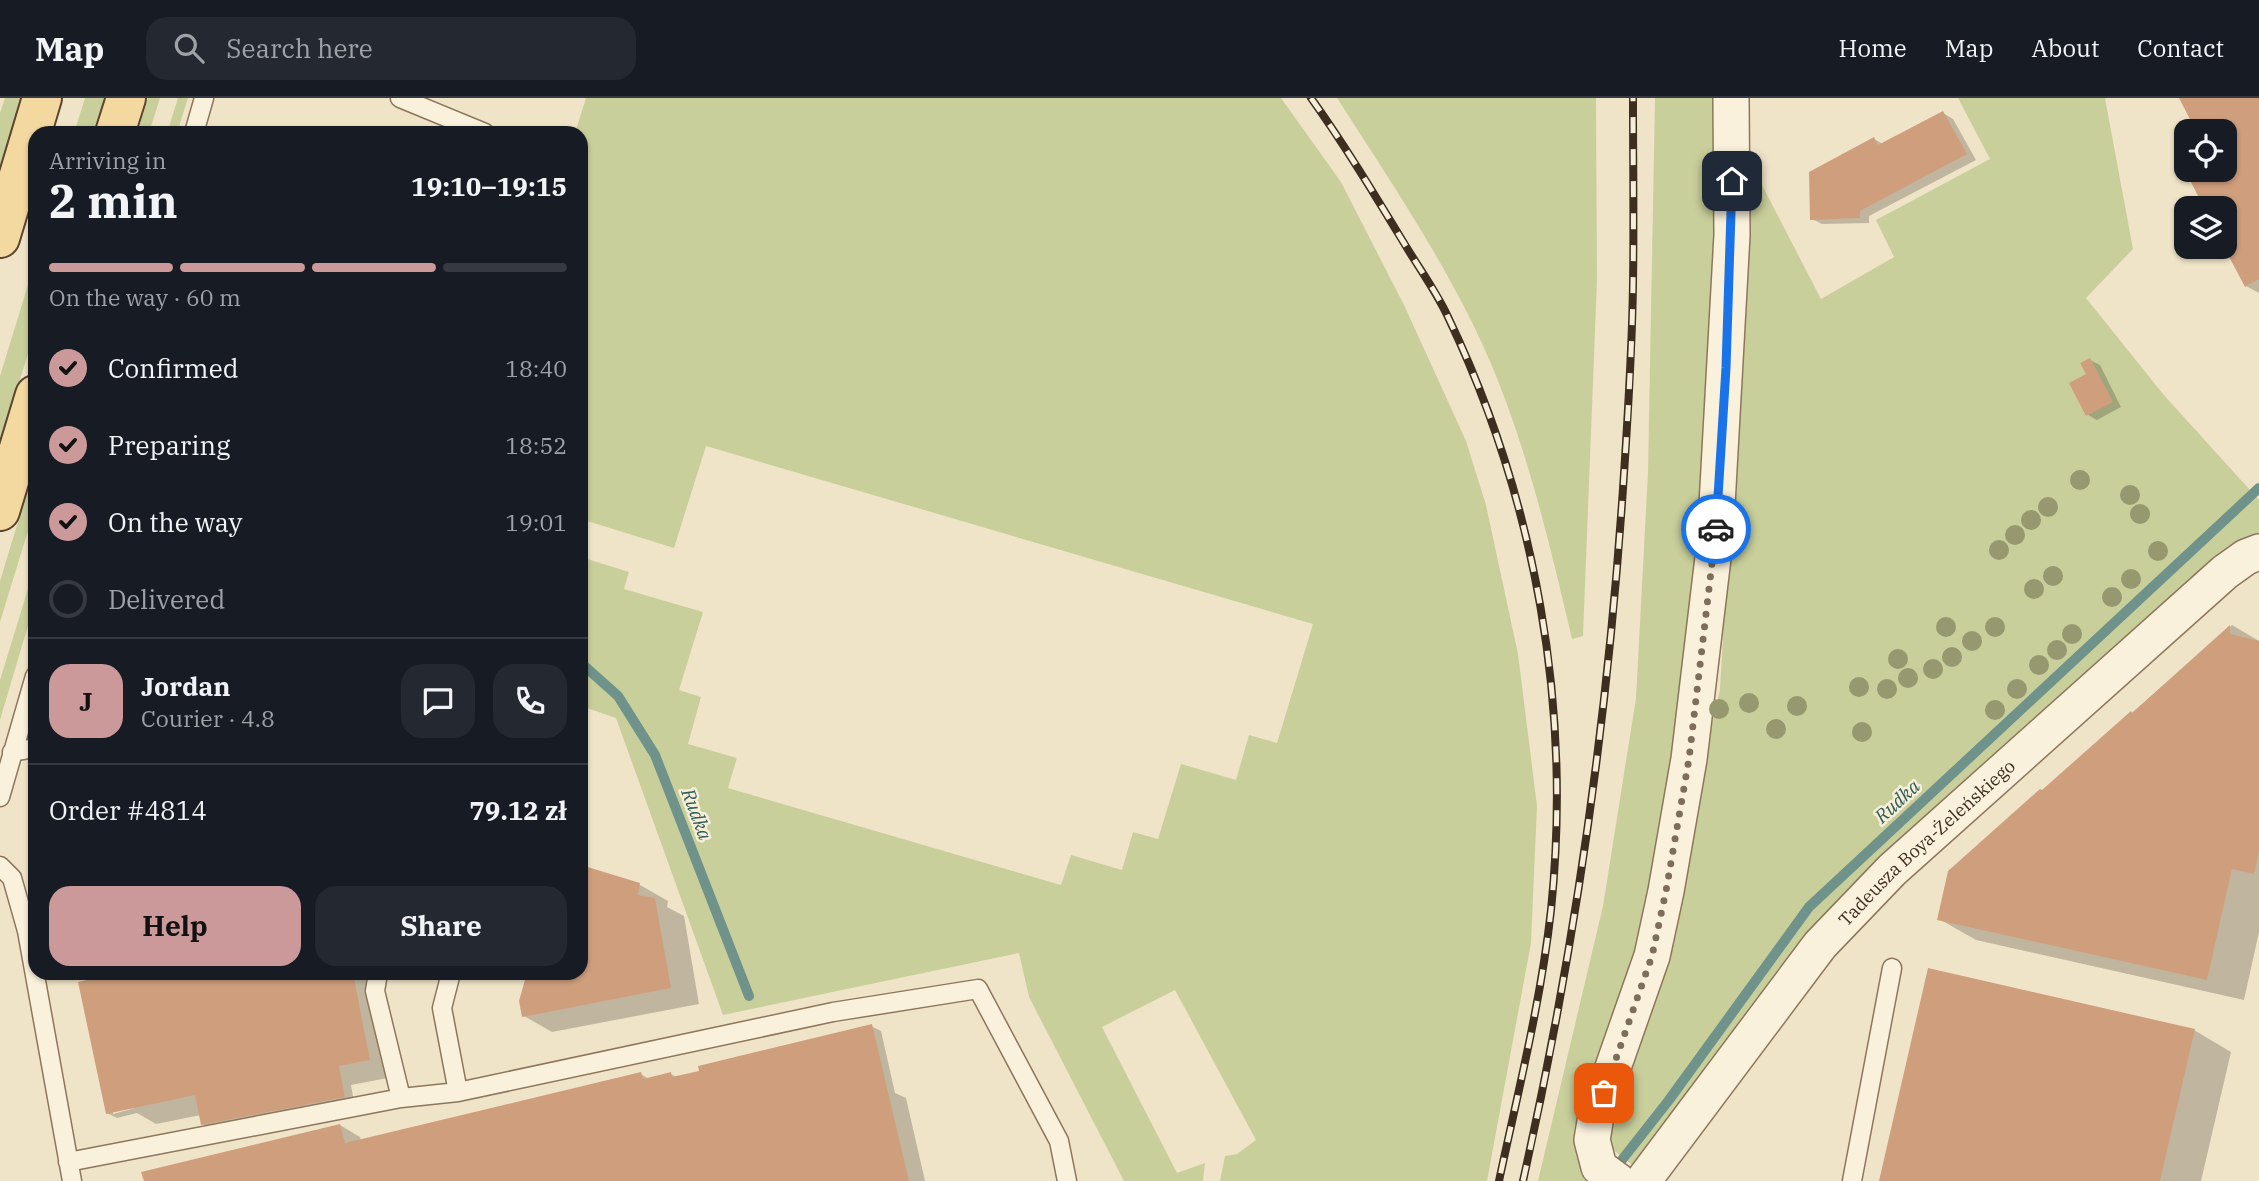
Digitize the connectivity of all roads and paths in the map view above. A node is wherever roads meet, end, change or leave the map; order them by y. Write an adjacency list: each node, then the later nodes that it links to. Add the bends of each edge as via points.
1 (42, 98): 6 (main road)
2 (126, 98): 7 (main road)
3 (204, 98): 8 (lane)
4 (400, 98): 9 (lane)
5 (1731, 98): 28 (street, via 1732,235 1717,515 1689,759 1666,891 1652,956 1596,1116 1592,1140)
6 (34, 126)
7 (117, 126)
8 (196, 126)
9 (468, 126)
10 (28, 144): 11 (main road)
11 (0, 237)
12 (28, 418): 13 (main road)
13 (0, 511)
14 (2259, 552): 31 (street, Tadeusza Boya-Żeleńskiego, via 2225,572 1892,870 1820,945)
15 (28, 699): 17 (lane)
16 (28, 749): 17 (lane)
17 (12, 752): 18 (lane)
18 (0, 797)
19 (0, 866): 20 (lane, via 12,878)
20 (28, 942)
21 (1892, 968): 32 (lane)
22 (35, 980): 27 (lane)
23 (377, 980): 26 (lane, via 375,991)
24 (449, 980): 25 (lane, via 442,1008)
25 (458, 1092): 26 (lane); 30 (lane, via 833,1012 978,989 1059,1141)
26 (401, 1098): 27 (lane)
27 (68, 1162): 29 (lane)
28 (1609, 1174)
29 (72, 1181)
30 (1067, 1181)
31 (1643, 1181)
32 (1852, 1181)

